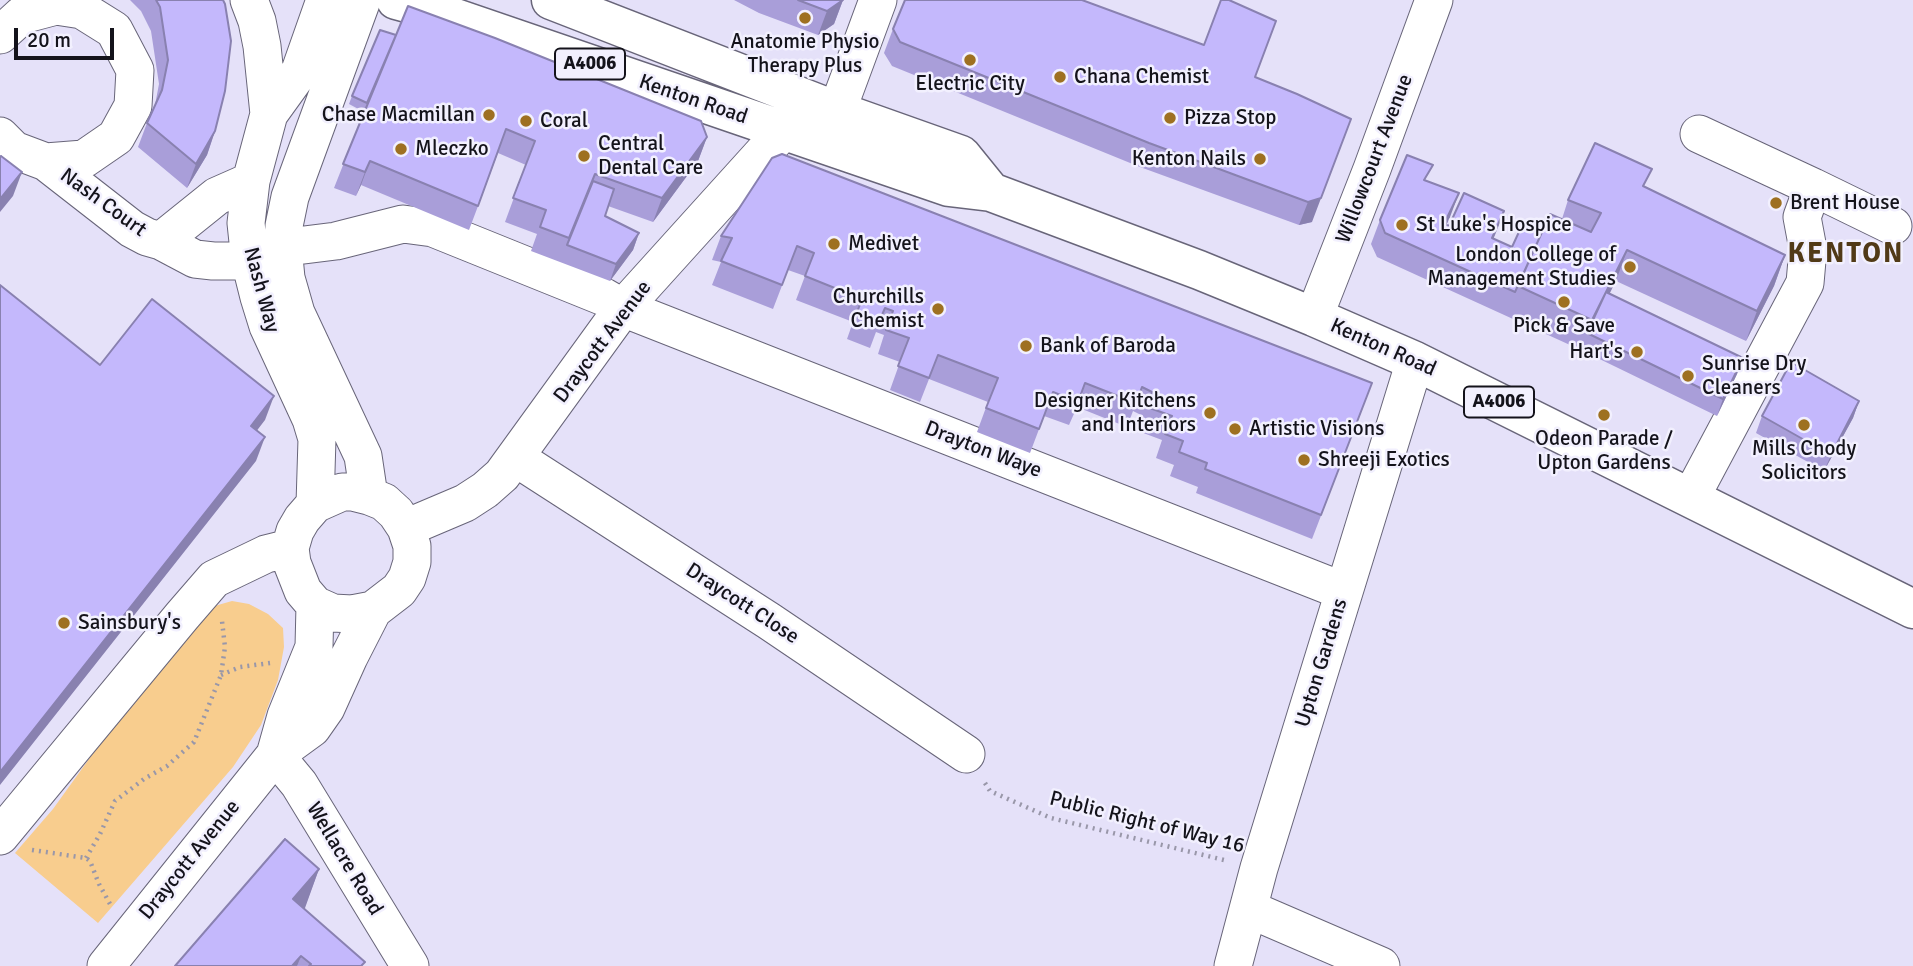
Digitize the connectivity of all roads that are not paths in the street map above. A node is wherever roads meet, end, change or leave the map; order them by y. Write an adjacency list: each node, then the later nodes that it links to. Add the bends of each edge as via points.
1 (249, 0): 10 (street, via 262,46)
2 (325, 0): 10 (street, Nash Way, via 300,71)
3 (362, 0): 20 (street, Nash Way, via 289,197)
4 (396, 0): 11 (main road, Kenton Road / A4006)
5 (551, 0): 9 (main road, Kenton Road / A4006)
6 (878, 0): 9 (street)
7 (1434, 0): 23 (street, Willowcourt Avenue)
8 (0, 34): 14 (street, Nash Court, via 22,15 56,6 82,10 114,30 135,70 133,106 116,137 84,159)
9 (837, 111): 17 (main road, Kenton Road / A4006, via 961,155)
10 (269, 114): 15 (street, Nash Way)
11 (783, 131): 17 (main road, Kenton Road / A4006, via 949,187); 22 (street, Draycott Avenue)
12 (1699, 134): 16 (street)
13 (0, 136): 14 (street, Nash Court, via 14,150)
14 (46, 162): 19 (street, Nash Court, via 132,229)
15 (251, 181): 19 (street, Nash Court, via 217,197); 21 (street, Nash Way, via 246,223)
16 (1813, 187): 18 (street); 27 (street, via 1802,217 1808,249 1805,283)
17 (991, 191): 23 (main road, Kenton Road / A4006)
18 (1893, 226)
19 (161, 241): 21 (street, Nash Court, via 195,259)
20 (283, 244): 22 (street, Drayton Waye, via 336,241 404,224 433,228); 26 (street, Nash Way, via 296,313 363,457)
21 (250, 261): 28 (street, Nash Way, via 268,326 317,439)
22 (623, 308): 25 (street, Draycott Avenue); 31 (street, Drayton Waye)
23 (1314, 317): 24 (main road, Kenton Road / A4006)
24 (1415, 361): 27 (main road, Kenton Road / A4006); 31 (street, Upton Gardens)
25 (516, 458): 29 (street, Draycott Avenue, via 465,503); 35 (street, Draycott Close)
26 (369, 496): 28 (street, via 342,492); 29 (street, via 384,502)
27 (1690, 497): 33 (main road, Kenton Road / A4006)
28 (315, 504): 30 (street, via 295,531)
29 (406, 528): 34 (street, Draycott Avenue, via 412,546 407,578)
30 (290, 548): 32 (street, via 297,579); 37 (street, via 266,554 214,579)
31 (1343, 591): 38 (street, Upton Gardens)
32 (315, 605): 34 (street, via 332,613); 36 (street, Draycott Avenue, via 314,647)
33 (1913, 609)
34 (373, 610): 36 (street, Draycott Avenue, via 327,708 312,728)
35 (966, 754)
36 (275, 755): 39 (street, Draycott Avenue); 40 (street, Wellacre Road, via 299,784)
37 (1, 836)
38 (1249, 909): 41 (street, Upton Gardens); 42 (street)
39 (106, 966)
40 (410, 966)
41 (1233, 966)
42 (1381, 966)

